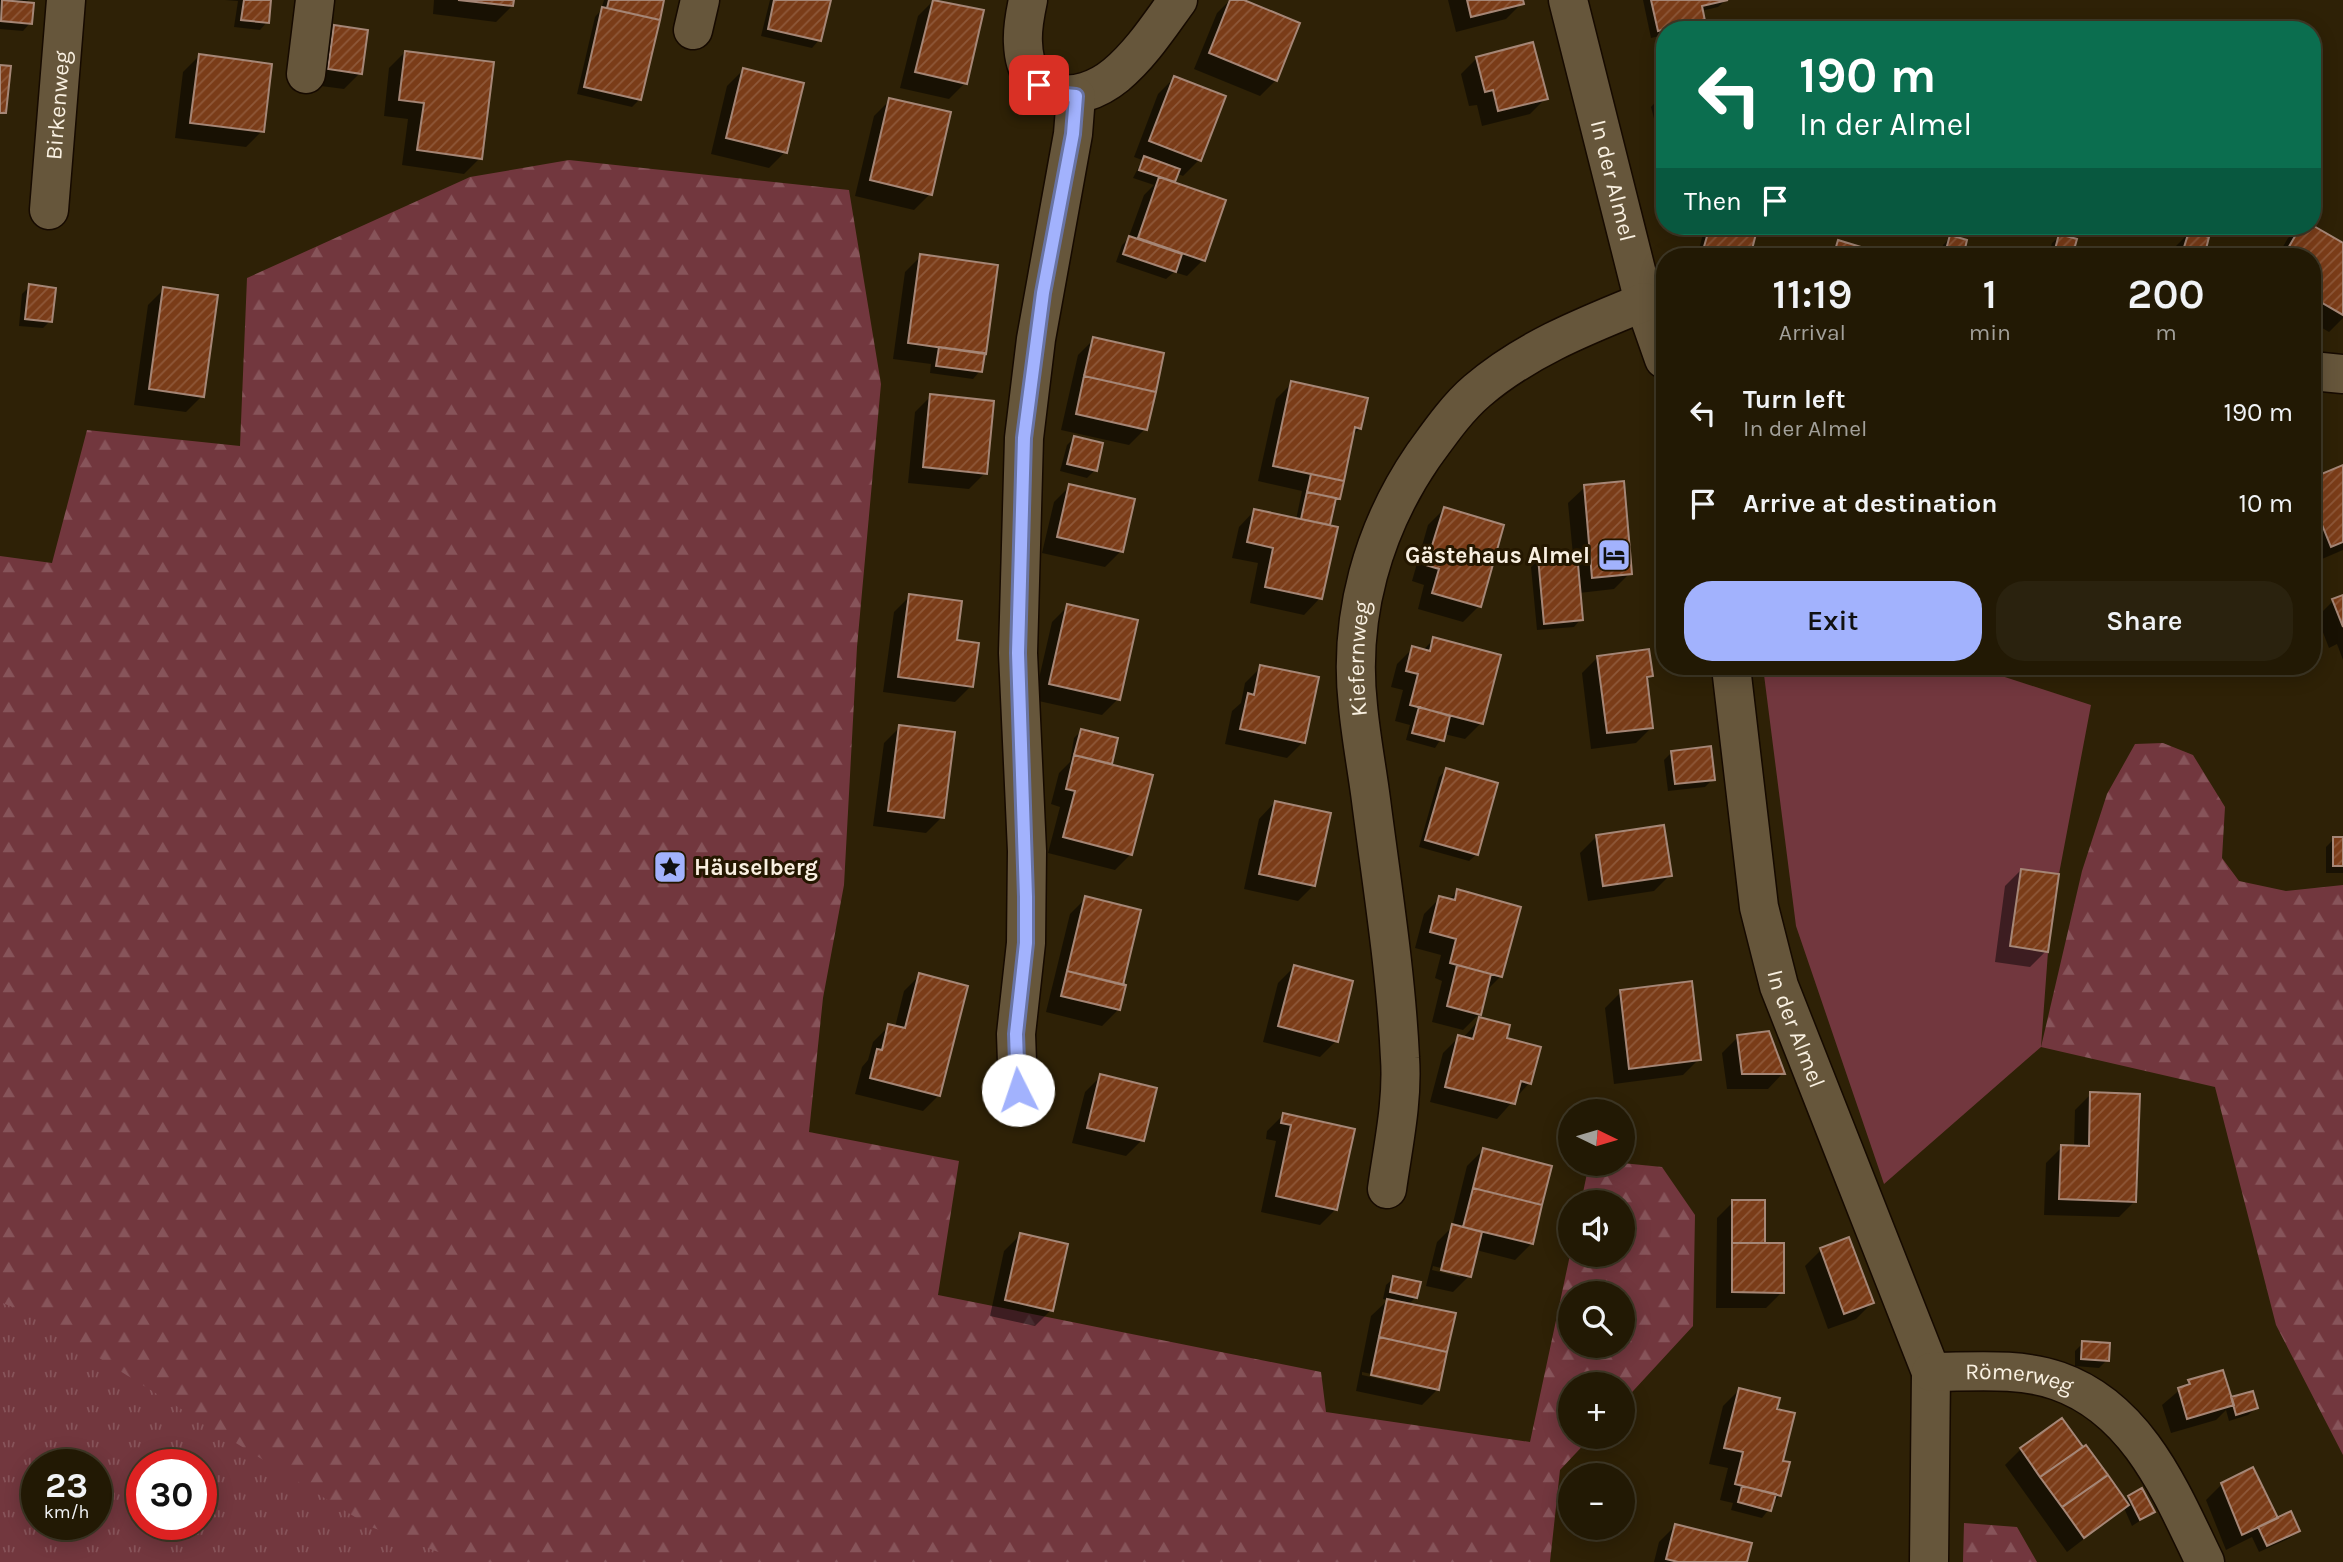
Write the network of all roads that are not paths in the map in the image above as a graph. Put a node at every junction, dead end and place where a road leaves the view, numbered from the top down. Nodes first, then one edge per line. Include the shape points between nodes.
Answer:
1 (66, 0) edge
2 (315, 0) edge
3 (1028, 0) edge
4 (1178, 0) edge
5 (1568, 0) edge
6 (306, 74) dead end
7 (1076, 96) junction
8 (48, 210) dead end
9 (1644, 302) junction
10 (1656, 336) edge
11 (2321, 372) edge
12 (2343, 374) edge
13 (1732, 675) edge
14 (1018, 1090) dead end
15 (1387, 1189) dead end
16 (1931, 1372) junction
17 (1929, 1562) edge
18 (2204, 1562) edge

1 - 8 street, Birkenweg
2 - 6 street
3 - 7 street via 1023,43 1028,67 1048,91
4 - 7 street via 1139,53 1117,74 1093,91
5 - 9 street, In der Almel
7 - 14 street via 1024,438 1018,653 1027,864 1026,943 1016,1034
9 - 10 street, In der Almel
9 - 15 street, Kiefernweg via 1566,334 1476,392 1441,430 1405,483 1377,541 1362,596 1356,652 1357,704 1401,1060
11 - 12 street
13 - 16 street, In der Almel via 1759,907 1776,973
16 - 17 street, Römerweg
16 - 18 street, Römerweg via 2020,1374 2056,1380 2084,1393 2129,1428 2156,1466

